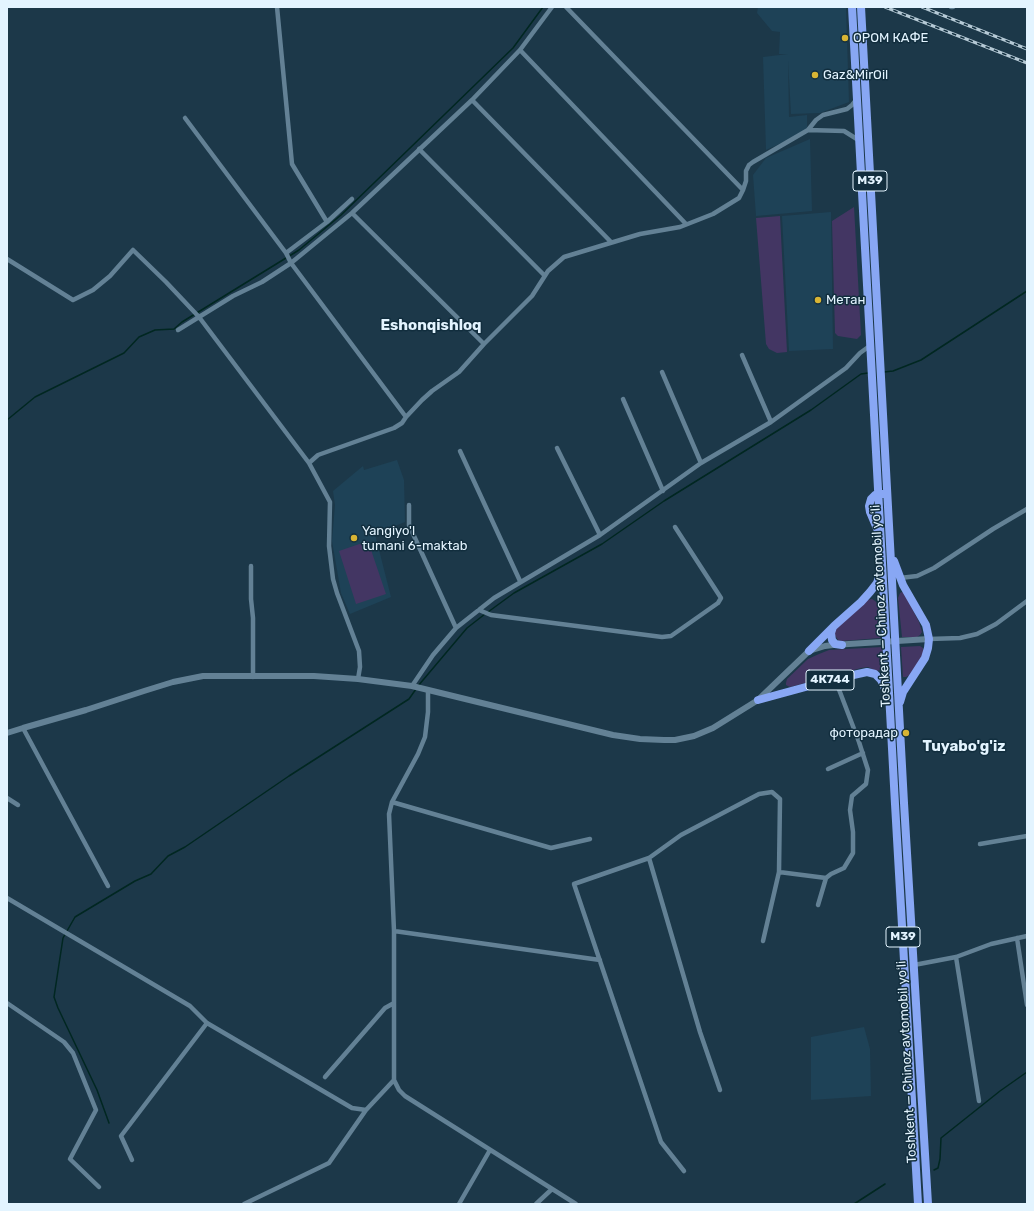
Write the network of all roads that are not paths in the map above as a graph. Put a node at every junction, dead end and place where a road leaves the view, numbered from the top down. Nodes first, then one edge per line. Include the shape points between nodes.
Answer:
1 (277, 7) edge
2 (552, 7) edge
3 (566, 7) edge
4 (852, 7) edge
5 (860, 7) edge
6 (520, 50) junction
7 (858, 98) junction
8 (472, 100) junction
9 (185, 118) dead end
10 (808, 130) junction
11 (860, 141) junction
12 (419, 149) junction
13 (743, 190) junction
14 (352, 199) dead end
15 (352, 213) junction
16 (327, 222) junction
17 (686, 224) junction
18 (611, 242) junction
19 (286, 252) junction
20 (7, 259) edge
21 (291, 262) junction
22 (545, 276) junction
23 (200, 317) junction
24 (178, 330) dead end
25 (484, 344) junction
26 (871, 345) junction
27 (875, 354) junction
28 (742, 356) dead end
29 (662, 372) dead end
30 (877, 383) junction
31 (623, 399) dead end
32 (406, 417) junction
33 (771, 422) junction
34 (558, 448) dead end
35 (460, 452) dead end
36 (309, 463) junction
37 (701, 463) junction
38 (663, 491) junction
39 (879, 494) junction
40 (887, 497) junction
41 (409, 505) dead end
42 (1027, 509) edge
43 (675, 527) dead end
44 (600, 535) junction
45 (890, 551) junction
46 (883, 564) junction
47 (251, 566) dead end
48 (900, 578) junction
49 (520, 581) junction
50 (1027, 600) edge
51 (479, 610) junction
52 (834, 626) junction
53 (456, 628) junction
54 (929, 639) junction
55 (842, 645) junction
56 (809, 651) junction
57 (253, 677) junction
58 (358, 679) junction
59 (834, 679) junction
60 (412, 686) junction
61 (425, 689) junction
62 (890, 699) junction
63 (758, 700) junction
64 (898, 705) junction
65 (23, 728) junction
66 (7, 733) edge
67 (863, 753) junction
68 (897, 755) junction
69 (828, 769) dead end
70 (7, 798) edge
71 (392, 802) junction
72 (18, 805) dead end
73 (1027, 836) edge
74 (590, 839) dead end
75 (980, 844) dead end
76 (649, 858) junction
77 (779, 872) junction
78 (826, 878) junction
79 (108, 886) dead end
80 (7, 898) edge
81 (818, 906) dead end
82 (394, 931) junction
83 (1027, 936) edge
84 (1017, 938) junction
85 (763, 941) dead end
86 (956, 957) junction
87 (600, 960) junction
88 (914, 965) junction
89 (7, 1003) edge
90 (394, 1003) junction
91 (1027, 1005) edge
92 (208, 1023) junction
93 (325, 1077) dead end
94 (394, 1080) junction
95 (720, 1090) dead end
96 (979, 1101) dead end
97 (366, 1110) junction
98 (490, 1150) junction
99 (132, 1160) dead end
100 (684, 1170) dead end
101 (99, 1187) dead end
102 (552, 1189) junction
103 (244, 1204) edge
104 (459, 1204) edge
105 (536, 1204) edge
106 (576, 1204) edge
107 (918, 1204) edge
108 (928, 1204) edge

1 - 16 street via 292,164
2 - 6 street
3 - 13 street
4 - 7 highway, Toshkent — Chinoz avtomobil yoʻli / M39
5 - 27 highway, Toshkent — Chinoz avtomobil yoʻli / M39
6 - 8 street
6 - 17 street
7 - 10 street via 847,109 816,120
7 - 11 highway, Toshkent — Chinoz avtomobil yoʻli / M39
8 - 12 street
8 - 18 street
9 - 19 street
10 - 11 street via 844,131
10 - 13 street via 749,165
11 - 26 highway, Toshkent — Chinoz avtomobil yoʻli / M39
12 - 15 street
12 - 22 street
13 - 17 street via 738,198 713,214
14 - 16 street
15 - 21 street
15 - 25 street
16 - 19 street
17 - 18 street
18 - 22 street via 564,257
19 - 21 street
20 - 23 street via 73,300 110,276 132,250
21 - 23 street via 262,282 233,296
21 - 32 street
22 - 25 street via 532,296
23 - 24 street
23 - 36 street
25 - 32 street via 459,372 432,391
26 - 27 highway, Toshkent — Chinoz avtomobil yoʻli / M39
26 - 33 street via 846,368
27 - 30 highway, Toshkent — Chinoz avtomobil yoʻli / M39
28 - 33 street
29 - 37 street
30 - 39 highway, Toshkent — Chinoz avtomobil yoʻli / M39
30 - 40 highway, Toshkent — Chinoz avtomobil yoʻli / M39
31 - 38 street
32 - 36 street via 394,428 318,455
33 - 37 street
34 - 44 street
35 - 49 street
36 - 58 street via 330,502 329,546 336,593 360,651
37 - 38 street
38 - 44 street
39 - 40 highway
39 - 46 highway, Toshkent — Chinoz avtomobil yoʻli / M39 via 871,499 869,509 881,539
40 - 45 highway, Toshkent — Chinoz avtomobil yoʻli / M39
41 - 53 street via 409,525
42 - 48 street via 934,568 916,576
43 - 51 street via 721,598 718,603 670,636 490,615
44 - 49 street
45 - 48 highway
45 - 64 highway, Toshkent — Chinoz avtomobil yoʻli / M39
46 - 52 highway, 4К744 via 877,583 861,602
46 - 62 highway, Toshkent — Chinoz avtomobil yoʻli / M39
47 - 57 street
48 - 54 highway via 928,630
49 - 51 street
50 - 54 street via 996,624 977,634 960,638
51 - 53 street
52 - 55 highway via 832,640 835,644
52 - 56 highway, 4К744
53 - 60 street via 433,655
54 - 55 main road
54 - 64 highway via 925,658 903,692
55 - 56 main road via 825,646
56 - 63 main road
57 - 58 main road via 314,676
57 - 65 main road via 203,676 173,682
58 - 60 main road
59 - 62 highway, 4К744 via 862,673 875,674 884,684
59 - 63 highway, 4К744
59 - 67 street
60 - 61 main road
61 - 63 main road via 613,735 652,740 675,740 701,733
61 - 71 street via 428,712 425,737
62 - 68 highway, Toshkent — Chinoz avtomobil yoʻli / M39
64 - 68 highway, Toshkent — Chinoz avtomobil yoʻli / M39
65 - 66 main road
65 - 79 street
67 - 69 street
67 - 78 street via 868,770 866,784 852,796 850,810 853,853 844,868
68 - 88 highway, Toshkent — Chinoz avtomobil yoʻli / M39
68 - 107 highway, Toshkent — Chinoz avtomobil yoʻli / M39
70 - 72 street
71 - 74 street via 551,848
71 - 82 street via 389,814
73 - 75 street
76 - 77 street via 681,835 759,794 772,792 780,799
76 - 87 street via 574,884
76 - 95 street via 700,1032
77 - 78 street
77 - 85 street
78 - 81 street
80 - 92 street via 190,1006
82 - 87 street
82 - 90 street
83 - 84 street
84 - 86 street via 991,944
84 - 91 street
86 - 88 street
86 - 96 street
87 - 100 street via 661,1142
88 - 108 highway, Toshkent — Chinoz avtomobil yoʻli / M39
89 - 101 street via 64,1042 73,1053 96,1110 70,1160
90 - 93 street via 385,1008
90 - 94 street
92 - 97 street via 352,1108
92 - 99 street via 121,1136
94 - 97 street
94 - 98 street via 405,1096
97 - 103 street via 329,1163
98 - 102 street
98 - 104 street
102 - 105 street
102 - 106 street

